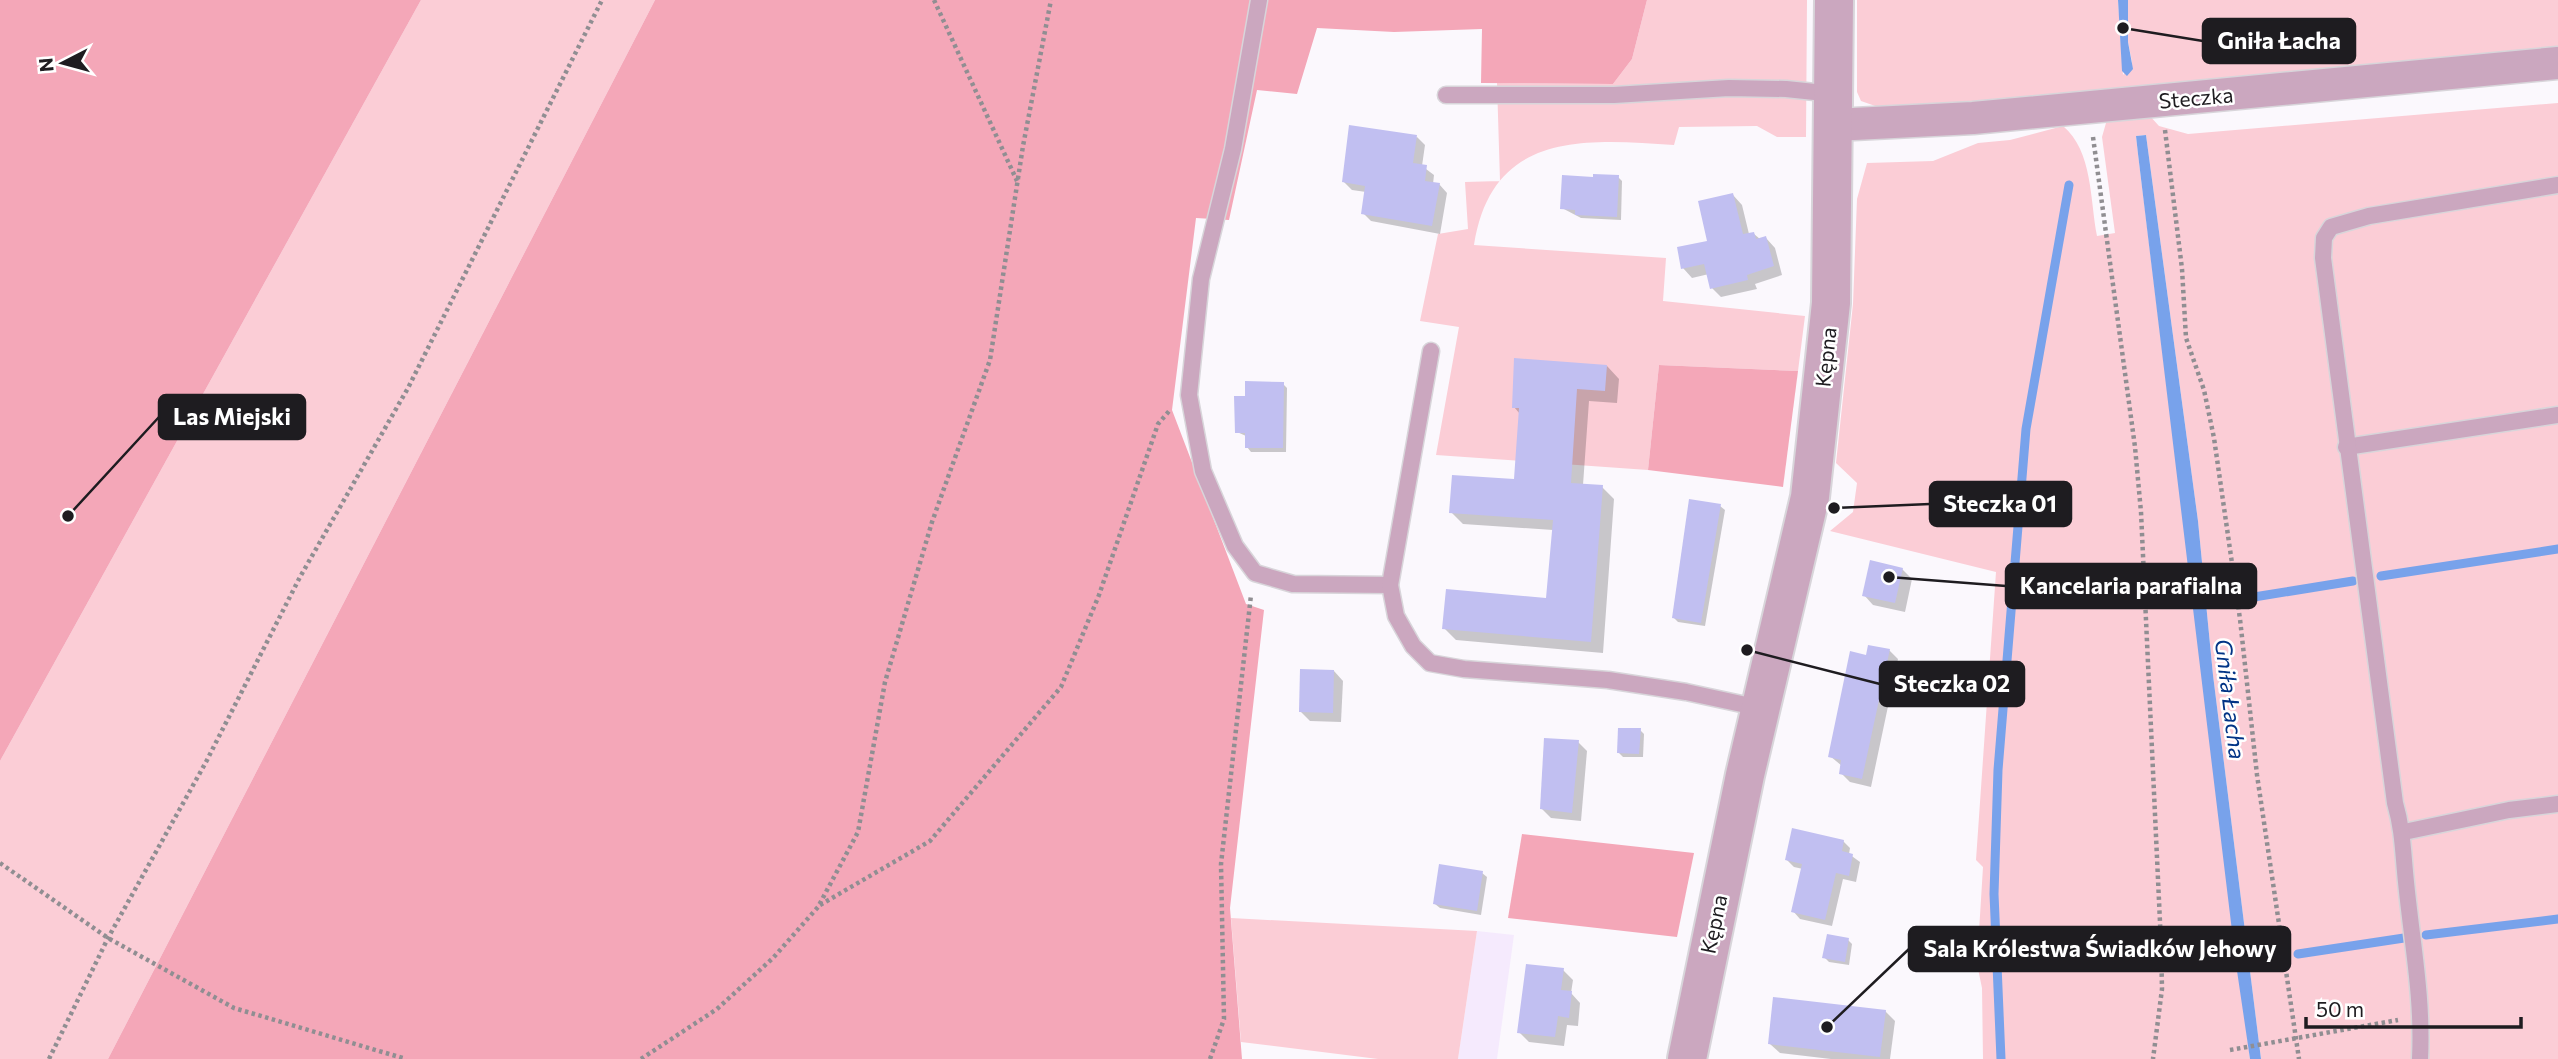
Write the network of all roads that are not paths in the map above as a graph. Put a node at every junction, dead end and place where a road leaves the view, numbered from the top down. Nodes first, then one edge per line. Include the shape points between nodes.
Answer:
1 (1259, 0) edge
2 (1834, 0) edge
3 (2558, 64) edge
4 (1446, 94) dead end
5 (1834, 109) junction
6 (2558, 186) edge
7 (1431, 351) dead end
8 (2558, 415) edge
9 (2346, 447) junction
10 (1390, 585) junction
11 (1760, 708) junction
12 (2558, 804) edge
13 (2404, 832) junction
14 (1688, 1059) edge
15 (2420, 1059) edge

1 - 10 lane via 1233,149 1201,279 1189,395 1203,471 1235,546 1255,573 1293,583
2 - 5 street, Kępna
3 - 5 street, Steczka via 2088,108
4 - 5 lane via 1786,89
5 - 11 street, Kępna via 1831,303 1810,497
6 - 9 lane via 2332,226 2323,258
7 - 10 lane
8 - 9 lane
9 - 13 lane via 2395,803
10 - 11 lane via 1396,616 1413,646 1430,663 1608,680
11 - 14 street, Kępna
12 - 13 lane
13 - 15 lane via 2422,1016

